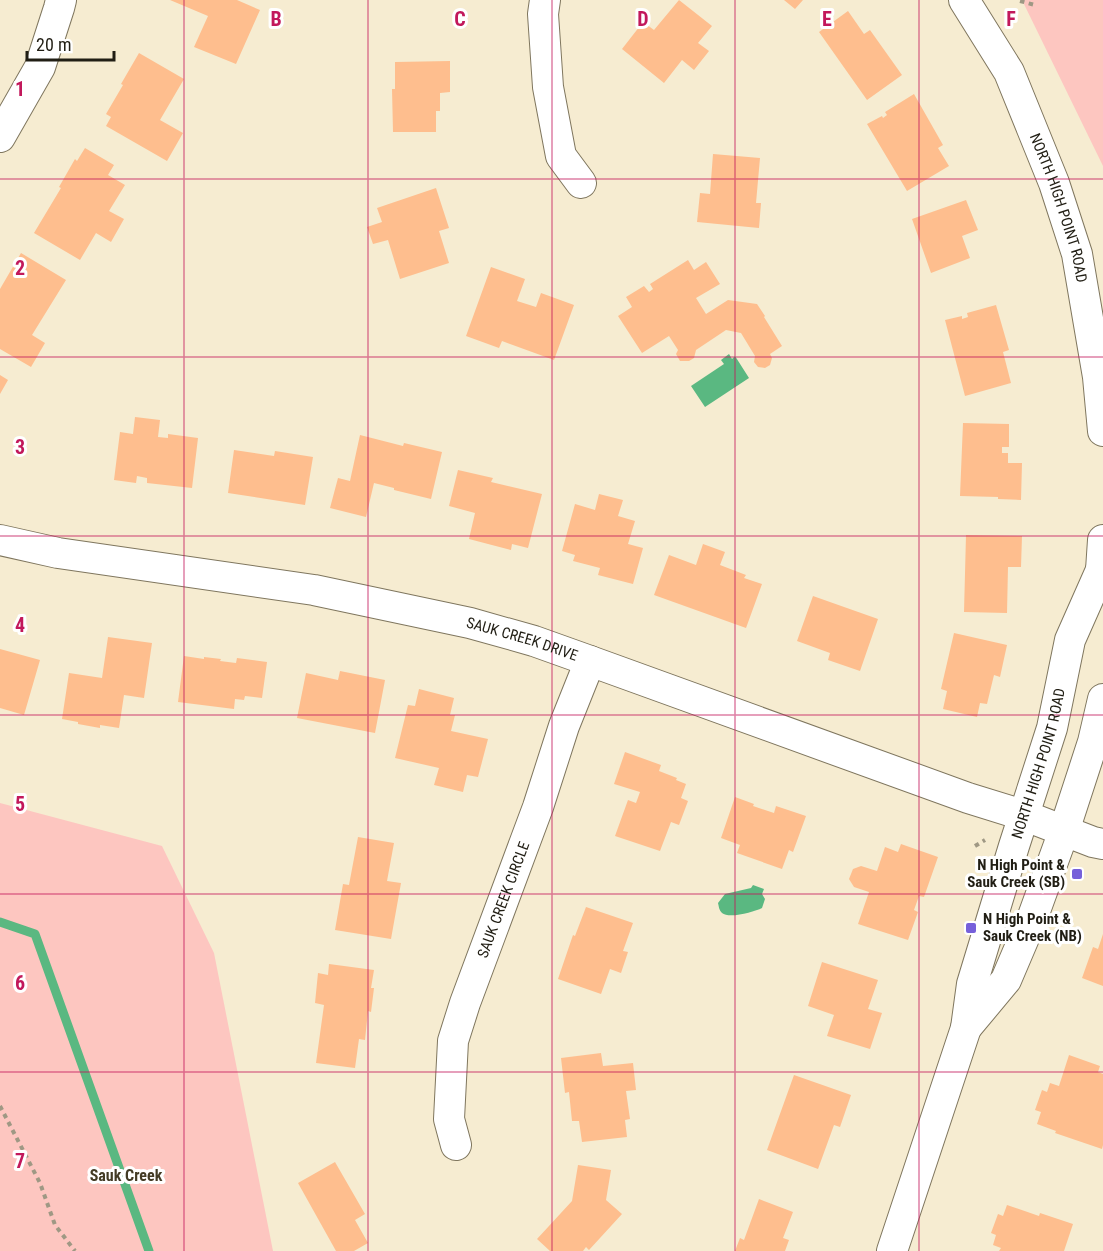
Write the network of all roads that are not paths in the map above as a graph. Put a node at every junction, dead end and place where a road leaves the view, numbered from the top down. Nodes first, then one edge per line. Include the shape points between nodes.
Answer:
1 (61, 0) edge
2 (545, 0) edge
3 (967, 1) edge
4 (0, 137) edge
5 (581, 183) dead end
6 (1103, 431) edge
7 (0, 540) edge
8 (1103, 540) edge
9 (1102, 575) edge
10 (590, 661) junction
11 (1103, 699) edge
12 (1023, 815) junction
13 (1064, 831) junction
14 (1103, 844) edge
15 (966, 1028) junction
16 (456, 1145) dead end
17 (892, 1251) edge

1 - 4 street via 40,67
2 - 5 street via 548,87 561,156
3 - 6 street, NORTH HIGH POINT ROAD via 1009,72 1054,183 1077,254
7 - 10 street, SAUK CREEK DRIVE via 58,553 314,590 470,623
8 - 9 street, NORTH HIGH POINT ROAD
9 - 12 street, NORTH HIGH POINT ROAD via 1070,640 1052,728
10 - 12 street, SAUK CREEK DRIVE
10 - 16 street, SAUK CREEK CIRCLE via 453,1041 449,1119
11 - 13 street, NORTH HIGH POINT ROAD
12 - 13 street, SAUK CREEK DRIVE
12 - 15 street, NORTH HIGH POINT ROAD via 972,984
13 - 14 street, SAUK CREEK DRIVE
13 - 15 street, NORTH HIGH POINT ROAD via 1006,980
15 - 17 street, NORTH HIGH POINT ROAD

